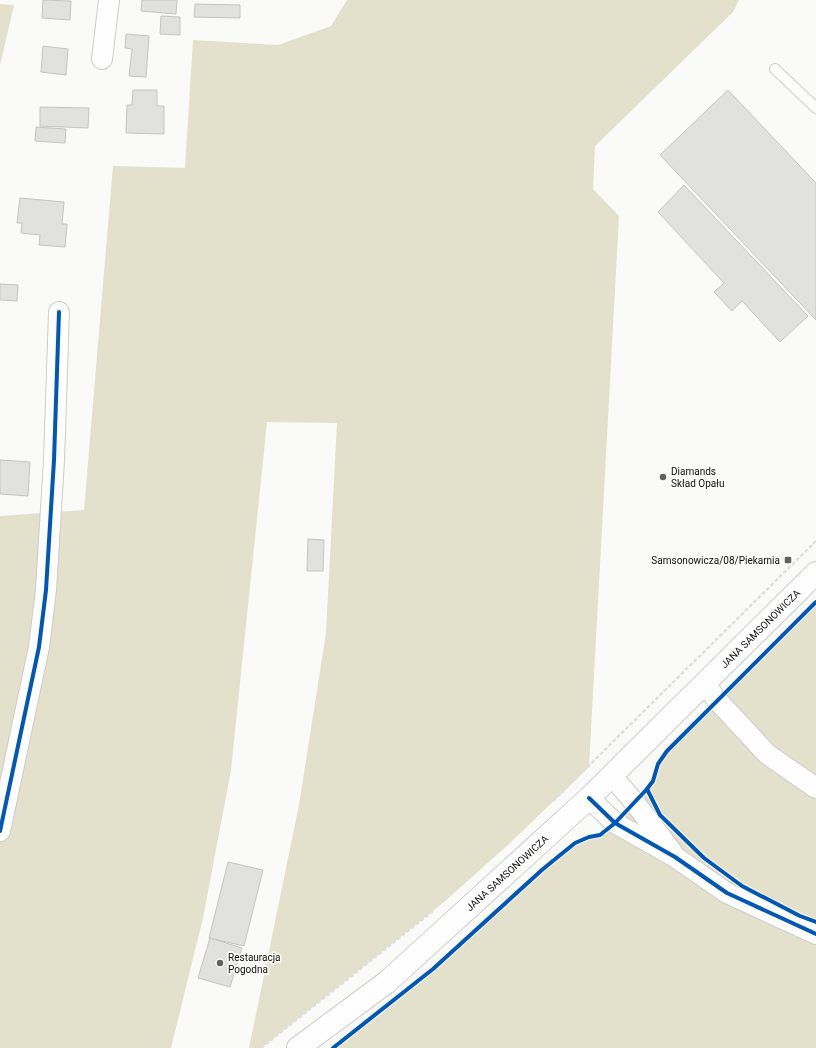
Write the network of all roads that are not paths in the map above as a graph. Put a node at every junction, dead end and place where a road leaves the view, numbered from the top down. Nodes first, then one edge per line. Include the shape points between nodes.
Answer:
1 (109, 0) edge
2 (102, 59) dead end
3 (775, 69) dead end
4 (816, 108) edge
5 (59, 312) dead end
6 (816, 573) edge
7 (705, 684) junction
8 (612, 776) junction
9 (816, 788) edge
10 (589, 798) junction
11 (0, 831) edge
12 (675, 857) junction
13 (816, 934) edge
14 (298, 1048) edge

1 - 2 street
3 - 4 lane
5 - 11 street via 54,460 45,598 39,647
6 - 7 main road, JANA SAMSONOWICZA
7 - 8 main road, JANA SAMSONOWICZA
7 - 9 street via 767,754
8 - 10 main road, JANA SAMSONOWICZA
8 - 12 street
10 - 12 street via 615,822
10 - 14 main road, JANA SAMSONOWICZA via 387,982
12 - 13 street via 727,893

